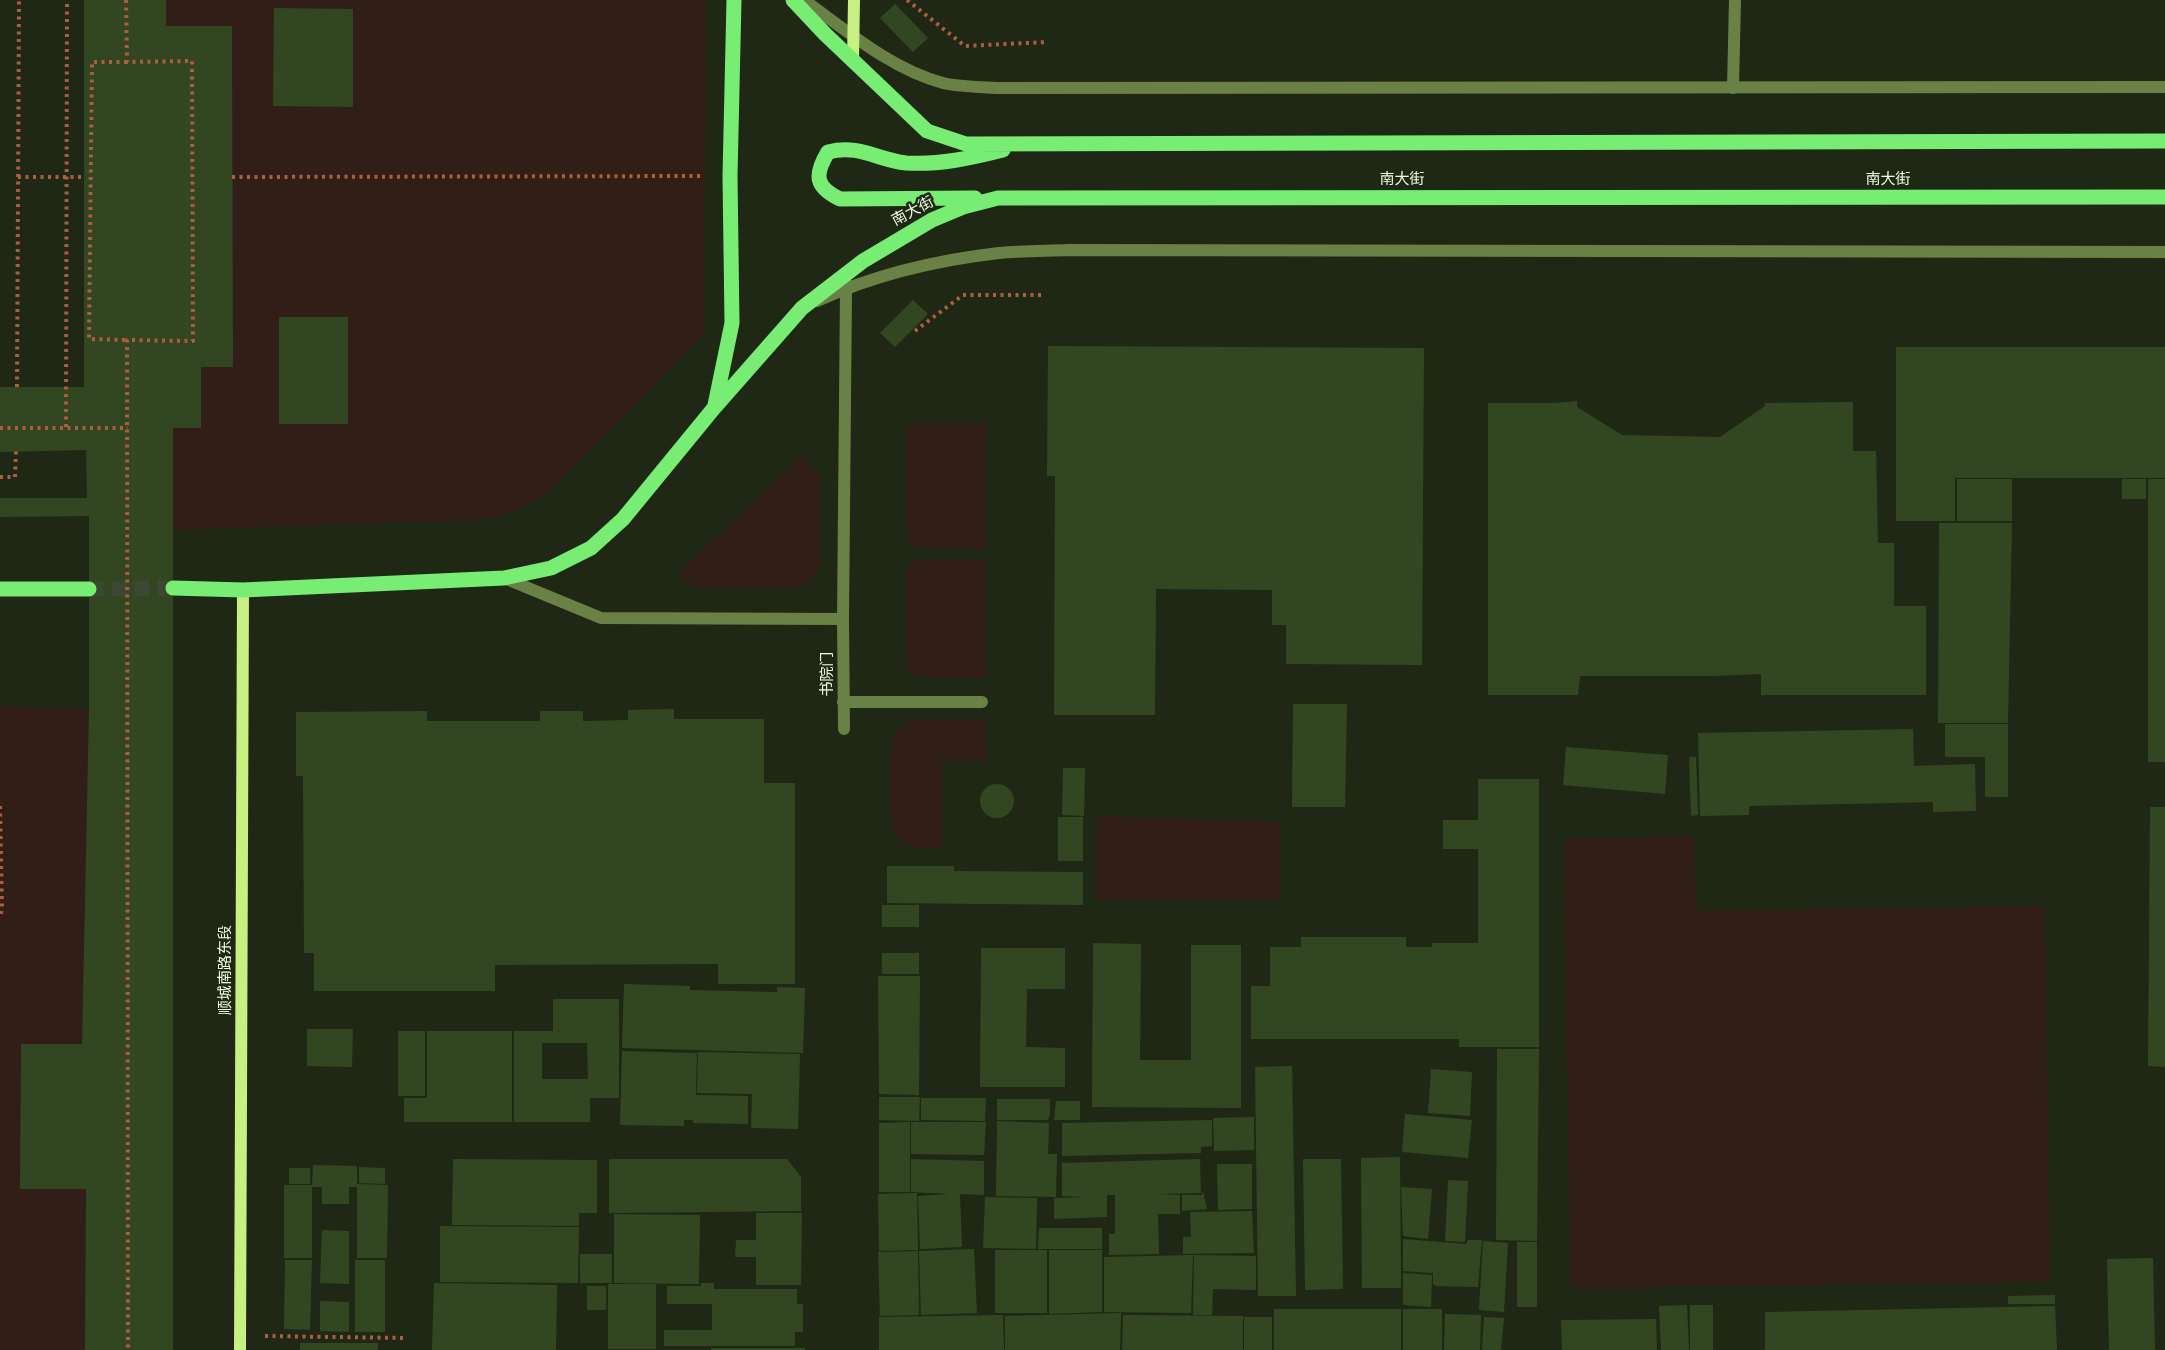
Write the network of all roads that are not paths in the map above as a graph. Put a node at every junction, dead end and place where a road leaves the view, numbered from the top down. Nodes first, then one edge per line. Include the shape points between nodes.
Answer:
1 (734, 0) edge
2 (793, 0) edge
3 (804, 0) edge
4 (854, 0) edge
5 (1735, 0) edge
6 (854, 36) junction
7 (853, 59) junction
8 (2165, 87) edge
9 (1733, 88) junction
10 (2165, 141) edge
11 (1030, 144) junction
12 (2165, 197) edge
13 (998, 198) junction
14 (2165, 252) edge
15 (863, 261) junction
16 (846, 290) junction
17 (802, 308) junction
18 (714, 408) junction
19 (504, 579) junction
20 (173, 588) tunnel mouth
21 (0, 589) edge
22 (89, 589) tunnel mouth
23 (243, 590) junction
24 (843, 619) junction
25 (843, 702) junction
26 (982, 702) dead end
27 (844, 729) dead end
28 (240, 1350) edge

1 - 18 main road via 732,323
2 - 7 main road
3 - 6 street
4 - 6 street
5 - 9 street
6 - 7 street
6 - 9 street via 907,71 945,83 999,88
7 - 11 main road via 927,131 966,144
8 - 9 street
10 - 11 main road
11 - 13 main road via 950,163 904,163 844,148 828,152 819,173 820,186 840,200
12 - 13 main road, 南大街
13 - 15 main road, 南大街 via 932,220
14 - 16 street via 1068,250 949,260
15 - 16 street
15 - 17 main road, 南大街
16 - 17 street
16 - 24 street, 书院门
17 - 18 main road, 南大街
18 - 19 main road, 南大街 via 623,519 591,548 551,568
19 - 23 main road, 南大街
19 - 24 street via 600,618
20 - 23 main road, 南大街
21 - 22 main road
23 - 28 street, 顺城南路东段
24 - 25 street, 书院门
25 - 26 street
25 - 27 street, 书院门

